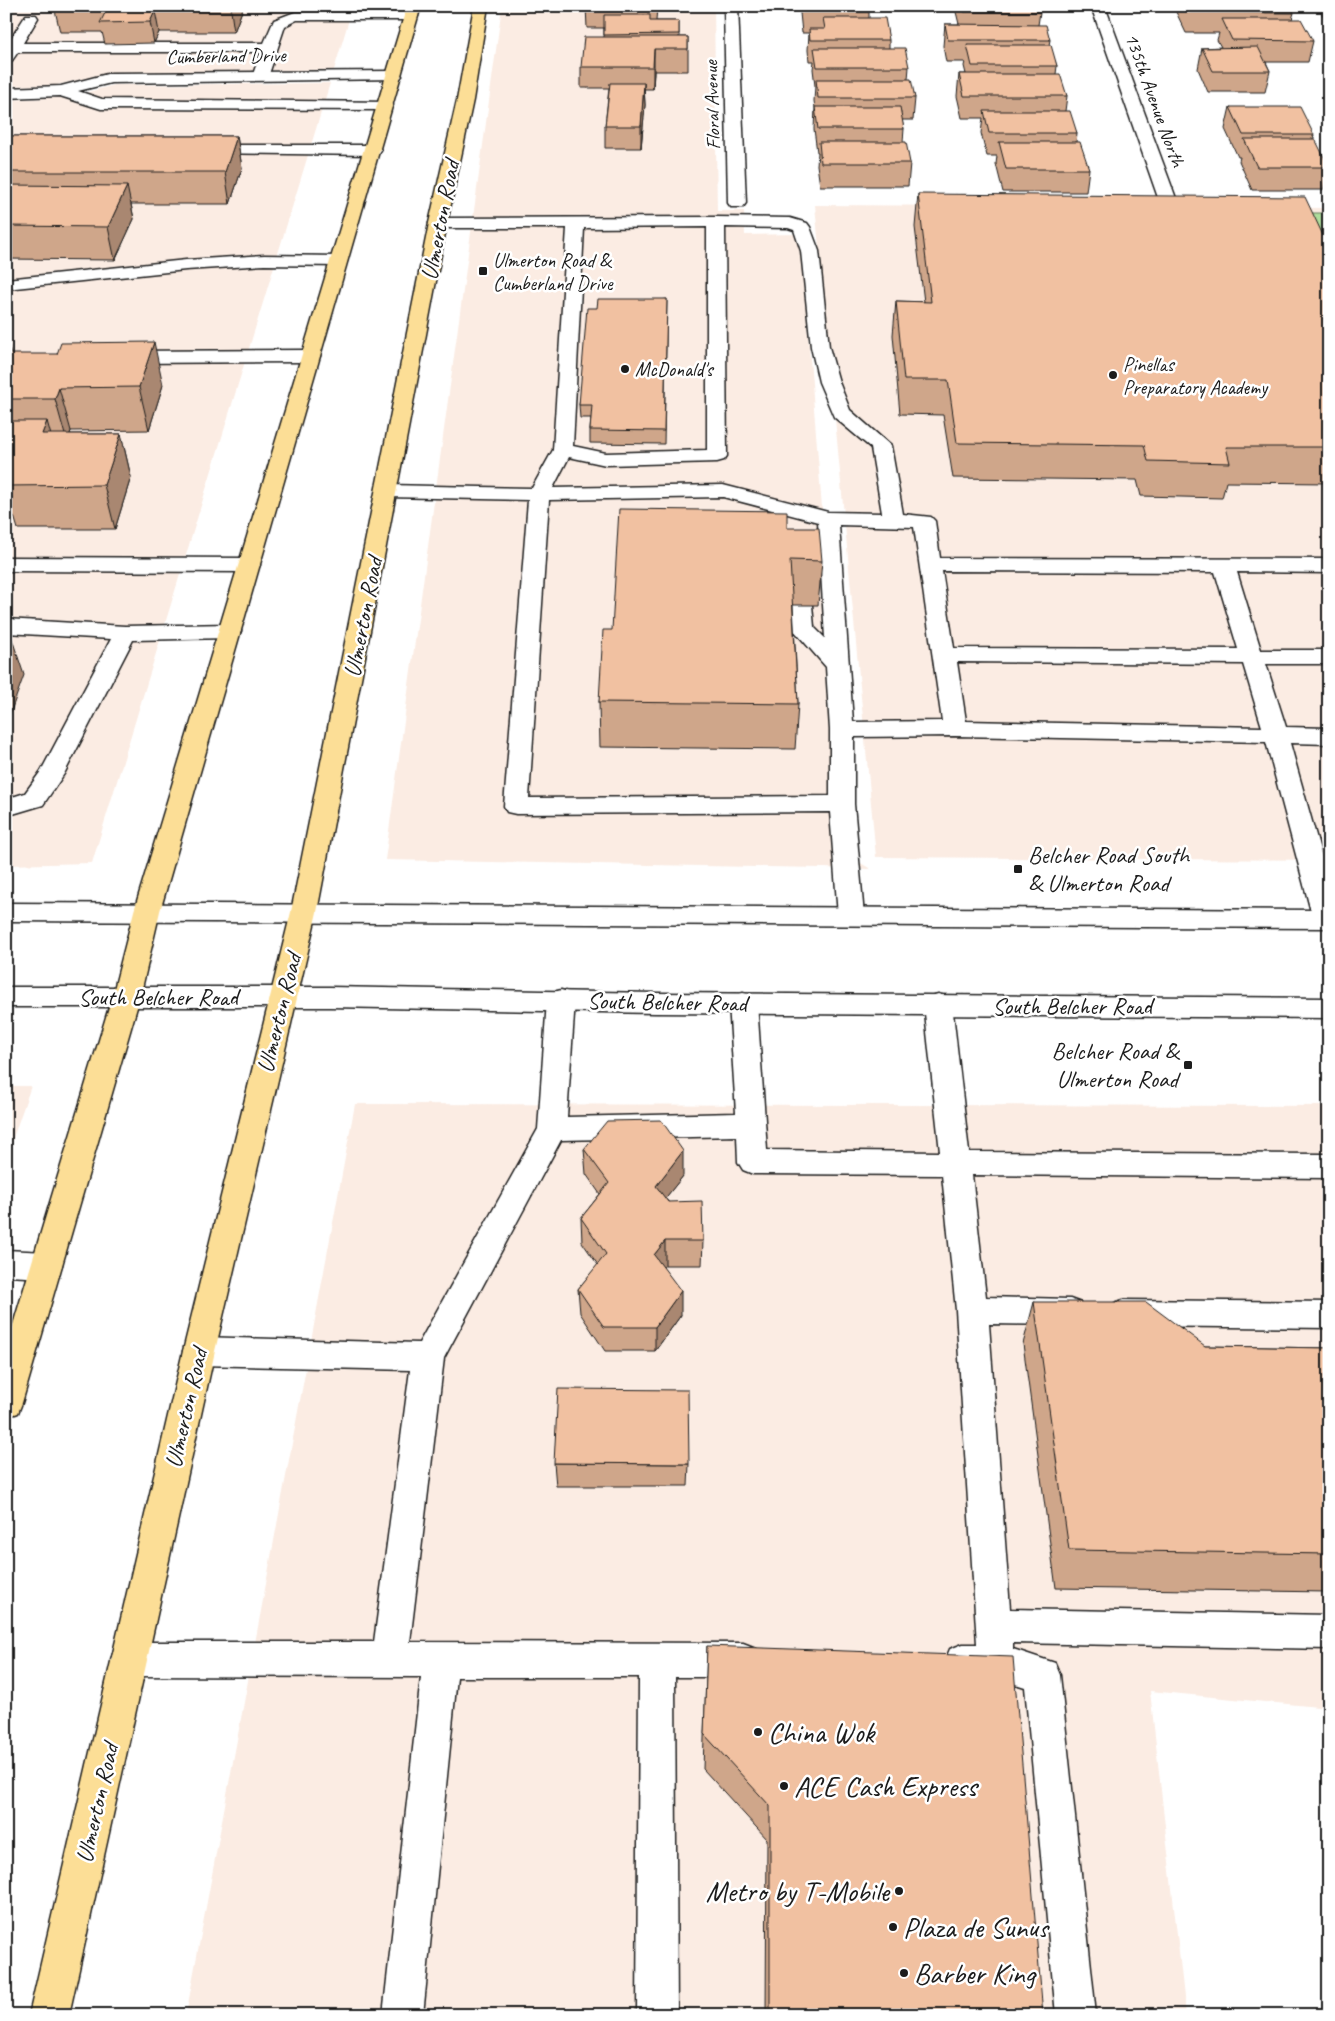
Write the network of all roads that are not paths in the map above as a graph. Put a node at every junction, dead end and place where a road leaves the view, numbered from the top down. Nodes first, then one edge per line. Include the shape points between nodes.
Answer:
1 (730, 6) edge
2 (1098, 6) edge
3 (481, 7) edge
4 (412, 11) edge
5 (31, 18) dead end
6 (270, 47) junction
7 (9, 54) edge
8 (394, 76) junction
9 (260, 77) junction
10 (61, 91) junction
11 (6, 93) edge
12 (385, 105) junction
13 (184, 150) edge
14 (373, 150) junction
15 (737, 203) dead end
16 (1171, 209) edge
17 (576, 222) junction
18 (716, 222) junction
19 (438, 223) junction
20 (338, 261) junction
21 (6, 284) edge
22 (310, 356) junction
23 (104, 358) edge
24 (563, 450) junction
25 (718, 456) junction
26 (388, 492) junction
27 (724, 492) junction
28 (539, 494) junction
29 (894, 520) junction
30 (829, 529) junction
31 (807, 551) edge
32 (6, 564) edge
33 (930, 564) junction
34 (249, 566) junction
35 (1224, 566) junction
36 (1329, 566) edge
37 (801, 605) edge
38 (6, 626) edge
39 (230, 631) junction
40 (125, 633) junction
41 (943, 655) junction
42 (1252, 657) junction
43 (1329, 657) edge
44 (838, 666) junction
45 (955, 728) junction
46 (842, 730) junction
47 (1276, 735) junction
48 (1329, 736) edge
49 (842, 804) junction
50 (6, 808) edge
51 (147, 911) junction
52 (6, 912) edge
53 (304, 912) junction
54 (851, 916) junction
55 (1327, 919) edge
56 (6, 997) edge
57 (126, 997) junction
58 (282, 997) junction
59 (561, 1000) junction
60 (743, 1003) junction
61 (938, 1004) junction
62 (1329, 1008) edge
63 (750, 1124) junction
64 (552, 1129) junction
65 (956, 1164) junction
66 (1329, 1166) edge
67 (6, 1263) edge
68 (47, 1265) junction
69 (972, 1310) junction
70 (1329, 1315) edge
71 (199, 1351) junction
72 (428, 1356) junction
73 (6, 1403) edge
74 (1329, 1632) edge
75 (994, 1643) junction
76 (129, 1659) junction
77 (390, 1659) junction
78 (441, 1659) junction
79 (657, 1660) junction
80 (777, 1660) edge
81 (936, 1660) edge
82 (48, 2015) edge
83 (403, 2015) edge
84 (657, 2015) edge
85 (1076, 2015) edge

1 - 15 street, Floral Avenue
2 - 16 street, 135th Avenue North
3 - 19 main road, Ulmerton Road
4 - 6 street via 295,16 279,23
4 - 8 main road
5 - 7 street
6 - 7 street
6 - 9 street
8 - 9 street, Cumberland Drive
8 - 12 main road
9 - 10 street, Cumberland Drive via 111,78
10 - 11 street, Cumberland Drive
10 - 12 street, Cumberland Drive via 101,104
12 - 14 main road
13 - 14 street
14 - 20 main road
17 - 18 street
17 - 19 street
17 - 24 street
18 - 25 street
18 - 29 street via 790,223 801,227 810,251 820,347 829,382 841,413 882,446
19 - 26 main road, Ulmerton Road
20 - 21 street via 264,260 186,265
20 - 22 main road
22 - 23 street
22 - 34 main road
24 - 25 street via 606,459
24 - 28 street
25 - 27 street
26 - 28 street
26 - 53 main road, Ulmerton Road
27 - 28 street
27 - 30 street
28 - 49 street via 516,806
29 - 30 street
29 - 33 street via 924,521
30 - 31 street
30 - 44 street
32 - 34 street
33 - 35 street
33 - 41 street
34 - 39 main road
35 - 36 street
35 - 42 street
37 - 44 street via 803,628
38 - 40 street
39 - 40 street
39 - 51 main road
40 - 50 street via 52,774 34,799
41 - 42 street
41 - 45 street
42 - 43 street
42 - 47 street
44 - 46 street
45 - 46 street
45 - 47 street
46 - 49 street
47 - 48 street
47 - 55 street
49 - 54 street
51 - 52 street
51 - 53 street
51 - 57 main road
53 - 54 street
53 - 58 main road, Ulmerton Road
54 - 55 street
56 - 57 street, South Belcher Road
57 - 58 street, South Belcher Road
57 - 68 main road
58 - 59 street, South Belcher Road
58 - 71 main road, Ulmerton Road
59 - 60 street, South Belcher Road
59 - 64 street
60 - 61 street, South Belcher Road
60 - 63 street
61 - 62 street, South Belcher Road
61 - 65 street
63 - 64 street
63 - 65 street via 753,1162
64 - 72 street
65 - 66 street
65 - 69 street
67 - 68 street
68 - 73 main road
69 - 70 street
69 - 75 street
71 - 72 street
71 - 76 main road, Ulmerton Road
72 - 77 street
74 - 75 street
75 - 81 street
75 - 85 street via 1042,1675
76 - 77 street
76 - 82 main road, Ulmerton Road
77 - 78 street
78 - 79 street
78 - 83 street
79 - 80 street
79 - 84 street

